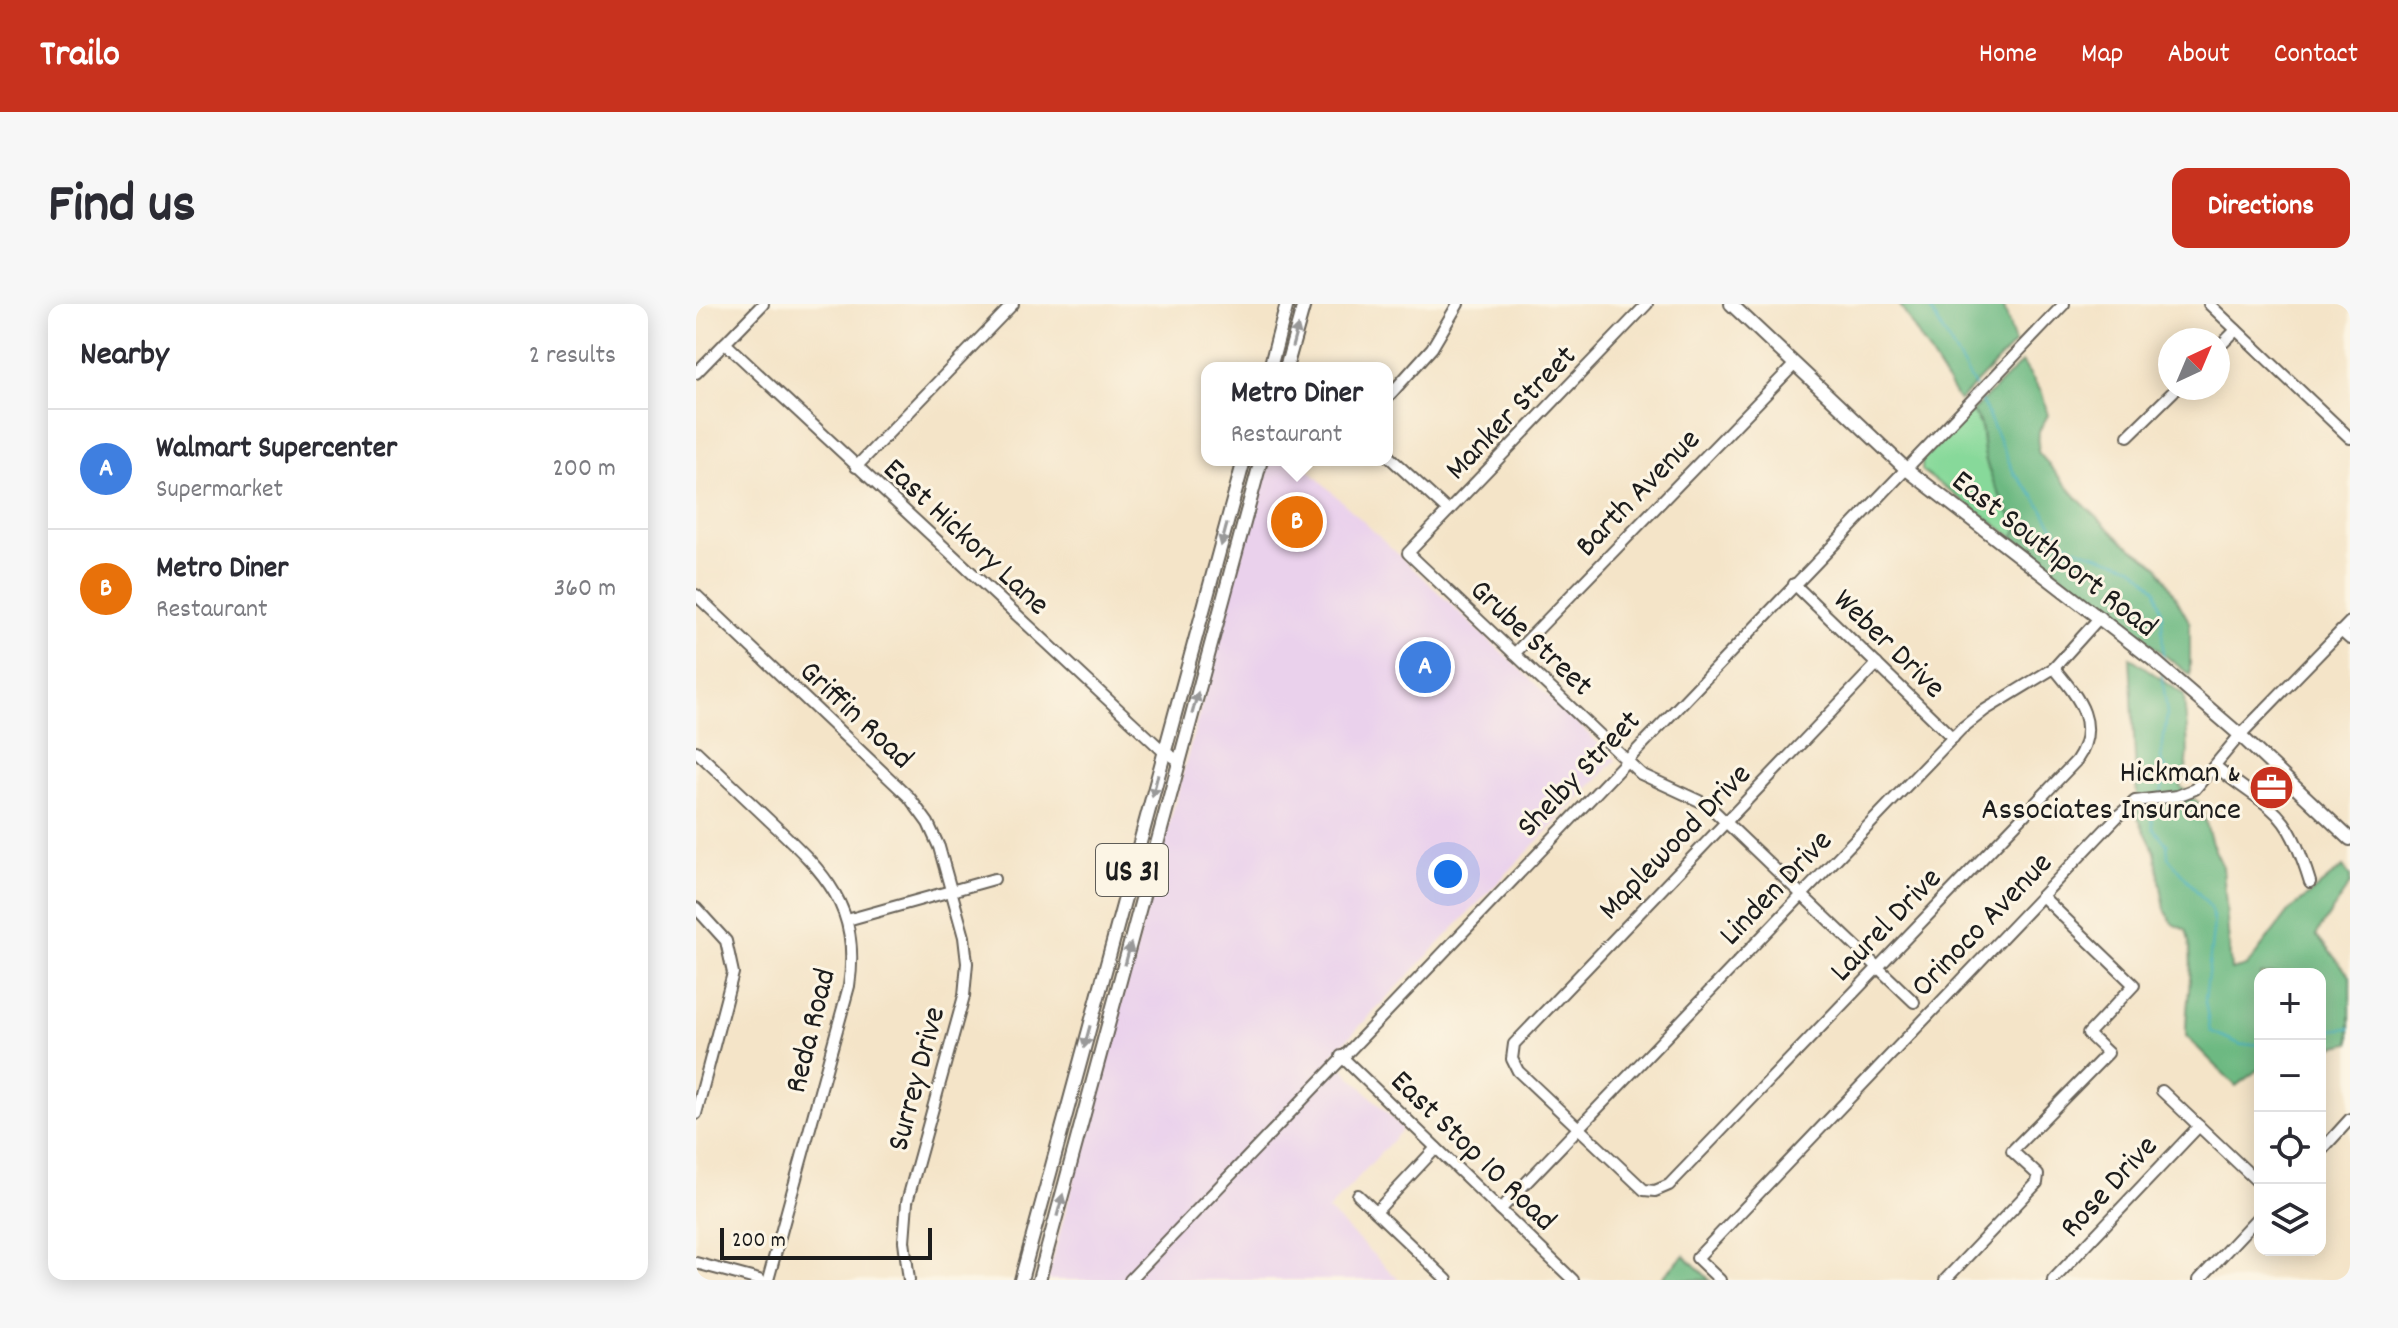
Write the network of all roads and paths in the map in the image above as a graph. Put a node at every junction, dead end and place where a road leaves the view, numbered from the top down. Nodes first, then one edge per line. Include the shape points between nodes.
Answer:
1 (763, 304) edge
2 (1013, 304) edge
3 (1287, 304) edge
4 (1304, 304) edge
5 (1458, 304) edge
6 (1647, 304) edge
7 (1731, 304) edge
8 (2064, 304) edge
9 (2209, 304) edge
10 (2236, 330) junction
11 (2230, 336) edge
12 (725, 343) junction
13 (1272, 362) edge
14 (1288, 362) edge
15 (1795, 364) junction
16 (696, 373) edge
17 (1393, 391) edge
18 (2165, 400) edge
19 (2128, 436) dead end
20 (2350, 438) edge
21 (1393, 461) edge
22 (1242, 466) edge
23 (1259, 466) edge
24 (856, 467) junction
25 (1905, 468) junction
26 (1448, 511) junction
27 (1408, 553) joint
28 (1794, 584) junction
29 (696, 595) edge
30 (2100, 617) junction
31 (2350, 622) edge
32 (2341, 631) junction
33 (2350, 639) edge
34 (1514, 654) junction
35 (1877, 664) junction
36 (2054, 668) junction
37 (2240, 735) junction
38 (1953, 738) junction
39 (696, 751) edge
40 (1163, 751) junction
41 (1626, 759) junction
42 (1180, 761) junction
43 (2215, 766) junction
44 (1726, 822) junction
45 (2350, 839) edge
46 (994, 879) dead end
47 (2310, 882) dead end
48 (951, 891) junction
49 (1802, 895) junction
50 (2042, 896) junction
51 (696, 908) edge
52 (847, 920) junction
53 (1877, 968) junction
54 (1914, 1002) dead end
55 (1341, 1056) junction
56 (2162, 1091) dead end
57 (696, 1114) edge
58 (2350, 1119) edge
59 (2199, 1126) junction
60 (1578, 1129) junction
61 (2326, 1145) edge
62 (1436, 1148) junction
63 (2254, 1178) edge
64 (1358, 1195) dead end
65 (1500, 1210) junction
66 (1376, 1212) junction
67 (2254, 1221) edge
68 (696, 1263) edge
69 (759, 1280) edge
70 (768, 1280) edge
71 (909, 1280) edge
72 (1021, 1280) edge
73 (1039, 1280) edge
74 (1130, 1280) edge
75 (1447, 1280) edge
76 (1573, 1280) edge
77 (1720, 1280) edge
78 (1945, 1280) edge
79 (2053, 1280) edge
80 (2199, 1280) edge

1 - 12 street
2 - 24 street
3 - 13 main road
14 -> 4 main road
5 - 17 street via 1432,348
6 - 26 street, Manker Street
7 - 15 main road, East Southport Road
8 - 25 street, Shelby Street
9 - 10 street
10 - 11 street
10 - 20 street
12 - 16 street
12 - 24 street, East Hickory Lane
15 - 25 main road, East Southport Road
15 - 34 street, Barth Avenue
18 - 19 street
21 - 26 street
22 -> 40 main road, US 31
42 -> 23 main road, US 31
24 - 40 street, East Hickory Lane
25 - 28 street, Shelby Street
25 - 30 main road, East Southport Road
26 - 27 street, Manker Street
27 - 34 street, Grube Street
28 - 35 street, Weber Drive
28 - 41 street, Shelby Street
29 - 48 street, Griffin Road via 909,797 934,835
30 - 36 street, Linden Drive
30 - 37 main road, East Southport Road
31 - 32 street, Orinoco Avenue
32 - 33 street
32 - 37 street, Orinoco Avenue
34 - 41 street, Grube Street
35 - 38 street, Weber Drive
35 - 44 street, Maplewood Drive
36 - 38 street, Linden Drive via 1985,710
36 - 53 street, Laurel Drive via 2085,709 2088,734 2080,756
37 - 43 street, Orinoco Avenue
37 - 45 main road, East Southport Road
38 - 49 street, Linden Drive
39 - 52 street, Reda Road via 817,865
40 - 42 street, East Hickory Lane
40 -> 72 main road, US 31
41 - 44 street, Grube Street via 1648,780 1699,800
41 - 55 street, Shelby Street
73 -> 42 main road, US 31
43 - 47 street via 2263,799 2289,825
43 - 50 street, Orinoco Avenue via 2197,787 2125,809
44 - 49 street, Grube Street
44 - 60 street, Maplewood Drive via 1517,1040 1512,1055 1518,1071
46 - 48 street
48 - 52 street
48 - 71 street, Surrey Drive via 965,943 967,979 907,1202
49 - 53 street, Grube Street
49 - 60 street, Linden Drive
50 - 77 street, Orinoco Avenue via 1697,1258
50 - 78 street via 2134,985 2088,1034 2108,1053 2012,1151 2038,1175 2037,1183
51 - 57 street via 726,941 733,973
52 - 70 street, Reda Road via 849,986
53 - 54 street, Grube Street
53 - 60 street, Laurel Drive via 1669,1185 1651,1191 1639,1187
55 - 62 street, East Stop 10 Road
55 - 74 street, Shelby Street
56 - 59 street
58 - 61 street
59 - 63 street
59 - 79 street, Rose Drive
60 - 65 street, Linden Drive
62 - 65 street, East Stop 10 Road
62 - 66 street
64 - 66 street
65 - 76 street, East Stop 10 Road
66 - 75 street
67 - 80 street
68 - 69 street

